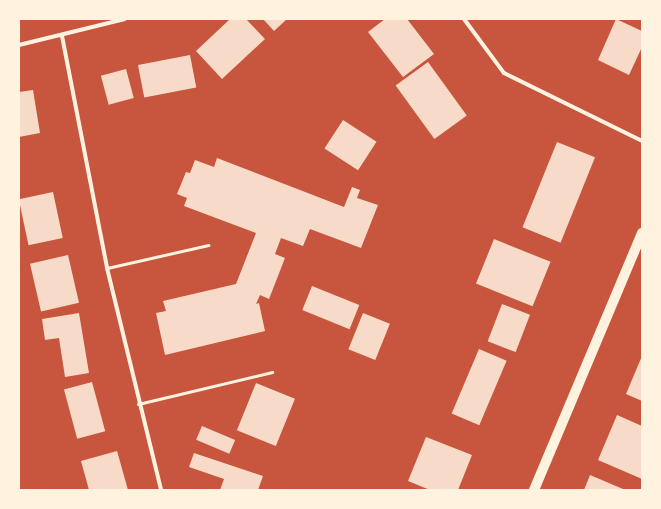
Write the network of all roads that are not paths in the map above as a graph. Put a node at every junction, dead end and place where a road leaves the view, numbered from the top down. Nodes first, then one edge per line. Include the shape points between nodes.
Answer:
1 (125, 19) edge
2 (464, 19) edge
3 (62, 36) junction
4 (19, 46) edge
5 (642, 140) edge
6 (642, 233) edge
7 (208, 246) dead end
8 (107, 268) junction
9 (272, 372) dead end
10 (138, 404) junction
11 (161, 490) edge
12 (534, 490) edge

1 - 3 street
2 - 5 street via 504,73
3 - 4 street
3 - 8 street
6 - 12 main road
7 - 8 lane
8 - 10 street
9 - 10 lane
10 - 11 street

